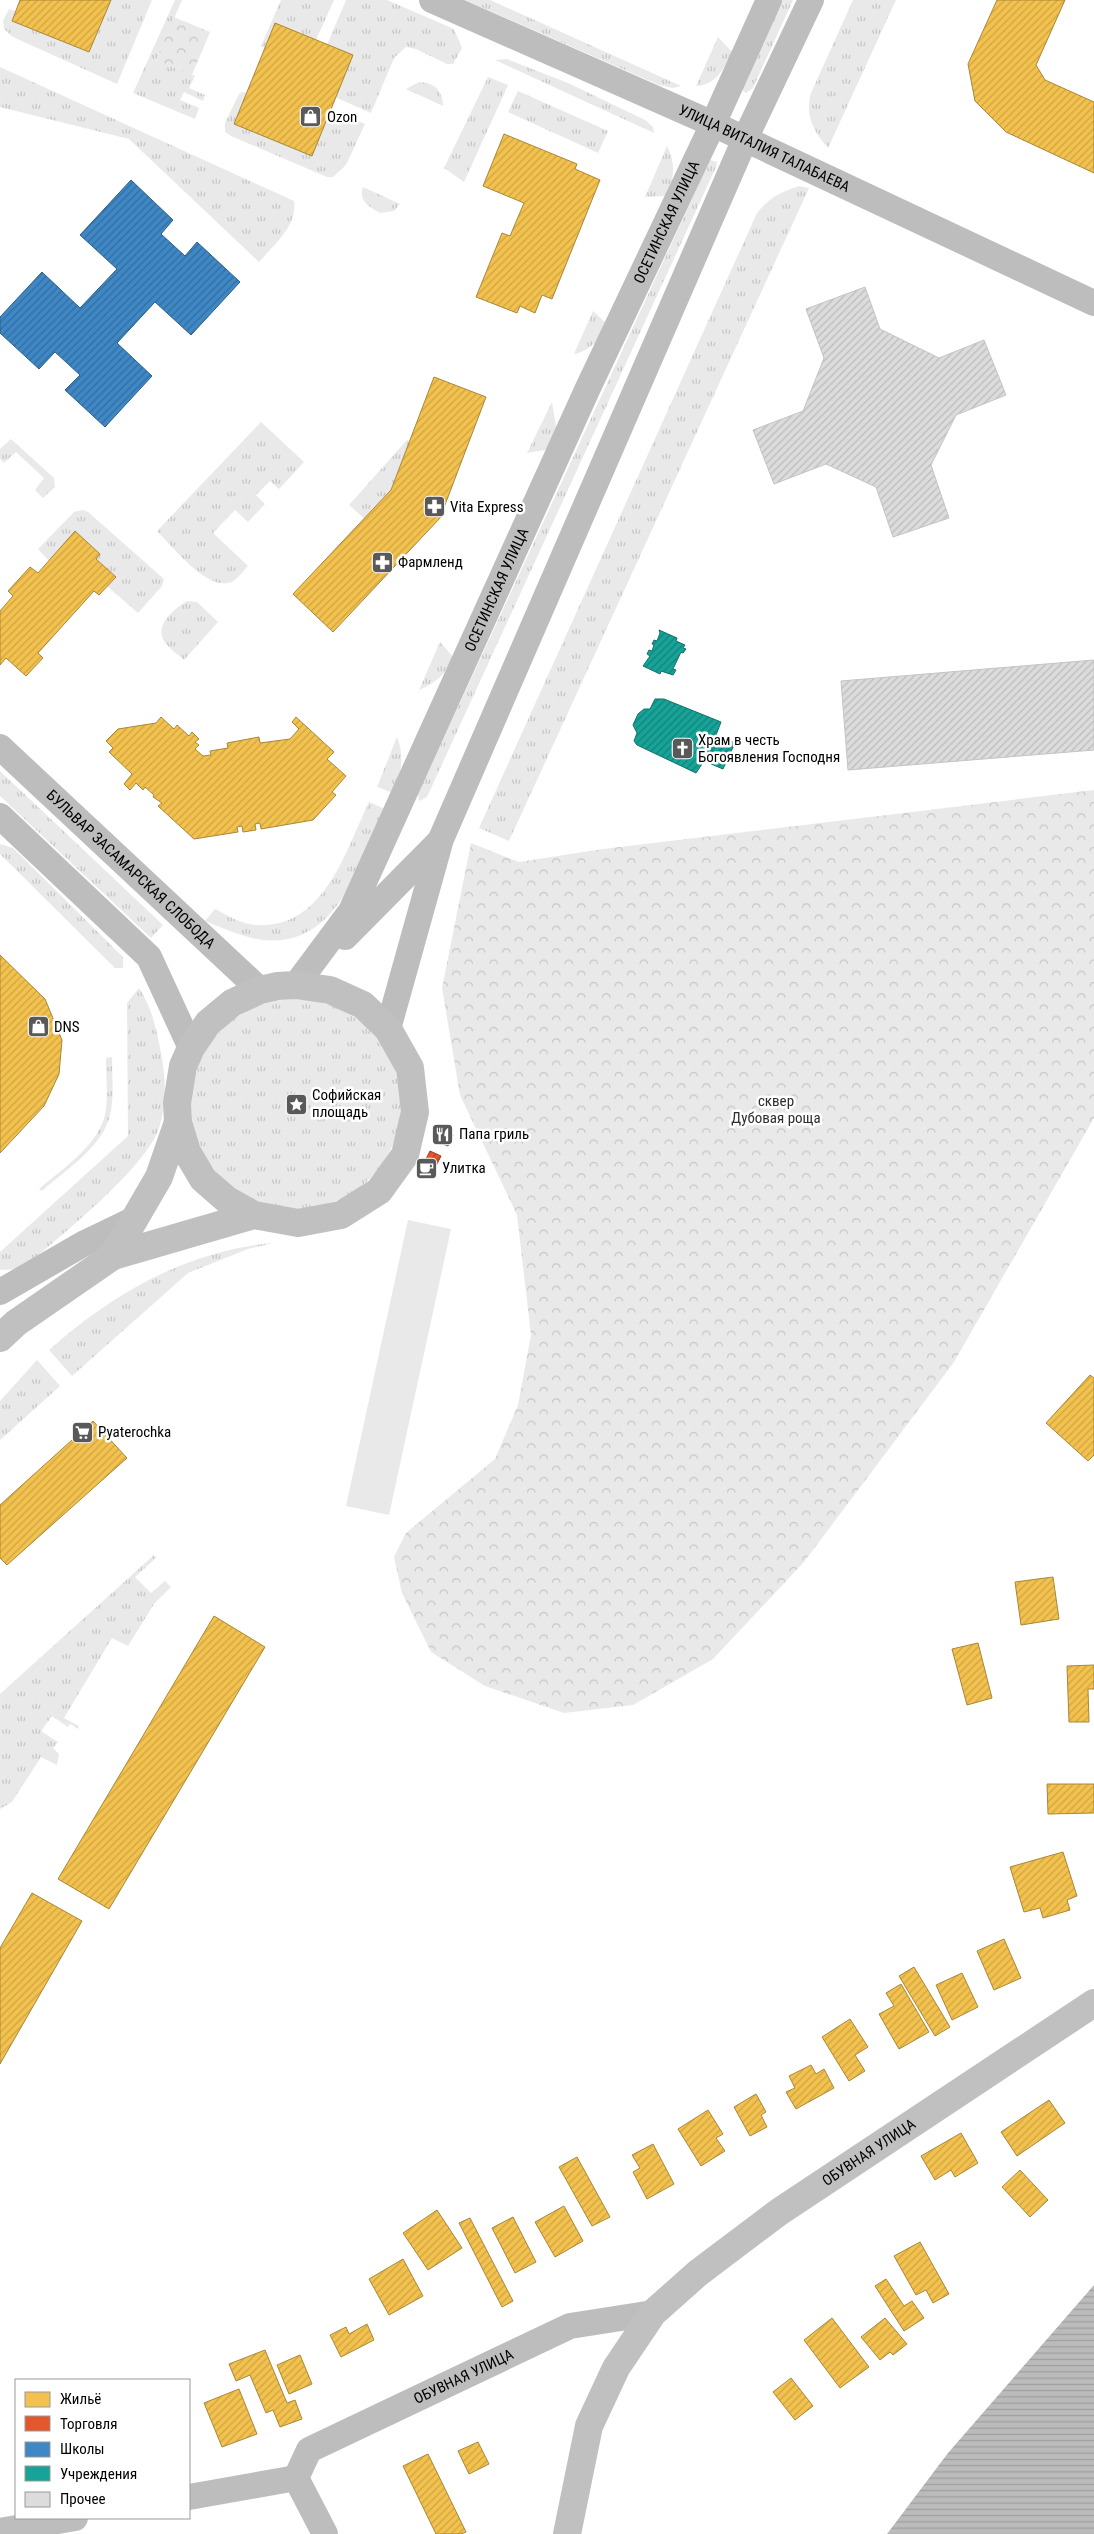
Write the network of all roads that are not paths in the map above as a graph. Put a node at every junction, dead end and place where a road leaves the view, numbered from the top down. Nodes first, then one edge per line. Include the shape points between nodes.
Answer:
1 (432, 0) edge
2 (769, 0) edge
3 (811, 0) edge
4 (713, 124) junction
5 (745, 139) junction
6 (1094, 302) edge
7 (0, 747) edge
8 (0, 816) edge
9 (441, 839) junction
10 (296, 985) junction
11 (260, 990) junction
12 (388, 1029) junction
13 (191, 1048) junction
14 (178, 1122) junction
15 (254, 1215) junction
16 (135, 1219) junction
17 (113, 1256) junction
18 (0, 1292) edge
19 (0, 1338) edge
20 (1094, 2003) edge
21 (653, 2313) junction
22 (296, 2478) junction
23 (190, 2497) edge
24 (69, 2519) edge
25 (0, 2531) edge
26 (325, 2534) edge
27 (567, 2534) edge

1 - 4 street, УЛИЦА ВИТАЛИЯ ТАЛАБАЕВА
2 - 4 street, ОСЕТИНСКАЯ УЛИЦА
3 - 5 street
4 - 5 street, УЛИЦА ВИТАЛИЯ ТАЛАБАЕВА
4 - 10 street, ОСЕТИНСКАЯ УЛИЦА via 578,408 351,910
5 - 6 street, УЛИЦА ВИТАЛИЯ ТАЛАБАЕВА
5 - 9 street
7 - 11 street, БУЛЬВАР ЗАСАМАРСКАЯ СЛОБОДА
8 - 13 street via 149,957
9 - 10 street
9 - 12 street
10 - 11 street
10 - 12 street via 330,990 362,1005
11 - 13 street via 232,1003 208,1023
12 - 15 street via 410,1068 415,1112 404,1155 378,1191 341,1214 298,1223
13 - 14 street via 178,1084
14 - 15 street via 187,1152 204,1179 226,1200
14 - 16 street via 159,1177
15 - 17 street
16 - 17 street
16 - 18 street via 83,1244
17 - 19 street via 16,1323
20 - 21 street, ОБУВНАЯ УЛИЦА via 779,2212 698,2273
21 - 22 street, ОБУВНАЯ УЛИЦА via 570,2326 308,2450
21 - 27 street, ОБУВНАЯ УЛИЦА via 616,2368 589,2426
22 - 23 street
22 - 26 street
24 - 25 street

